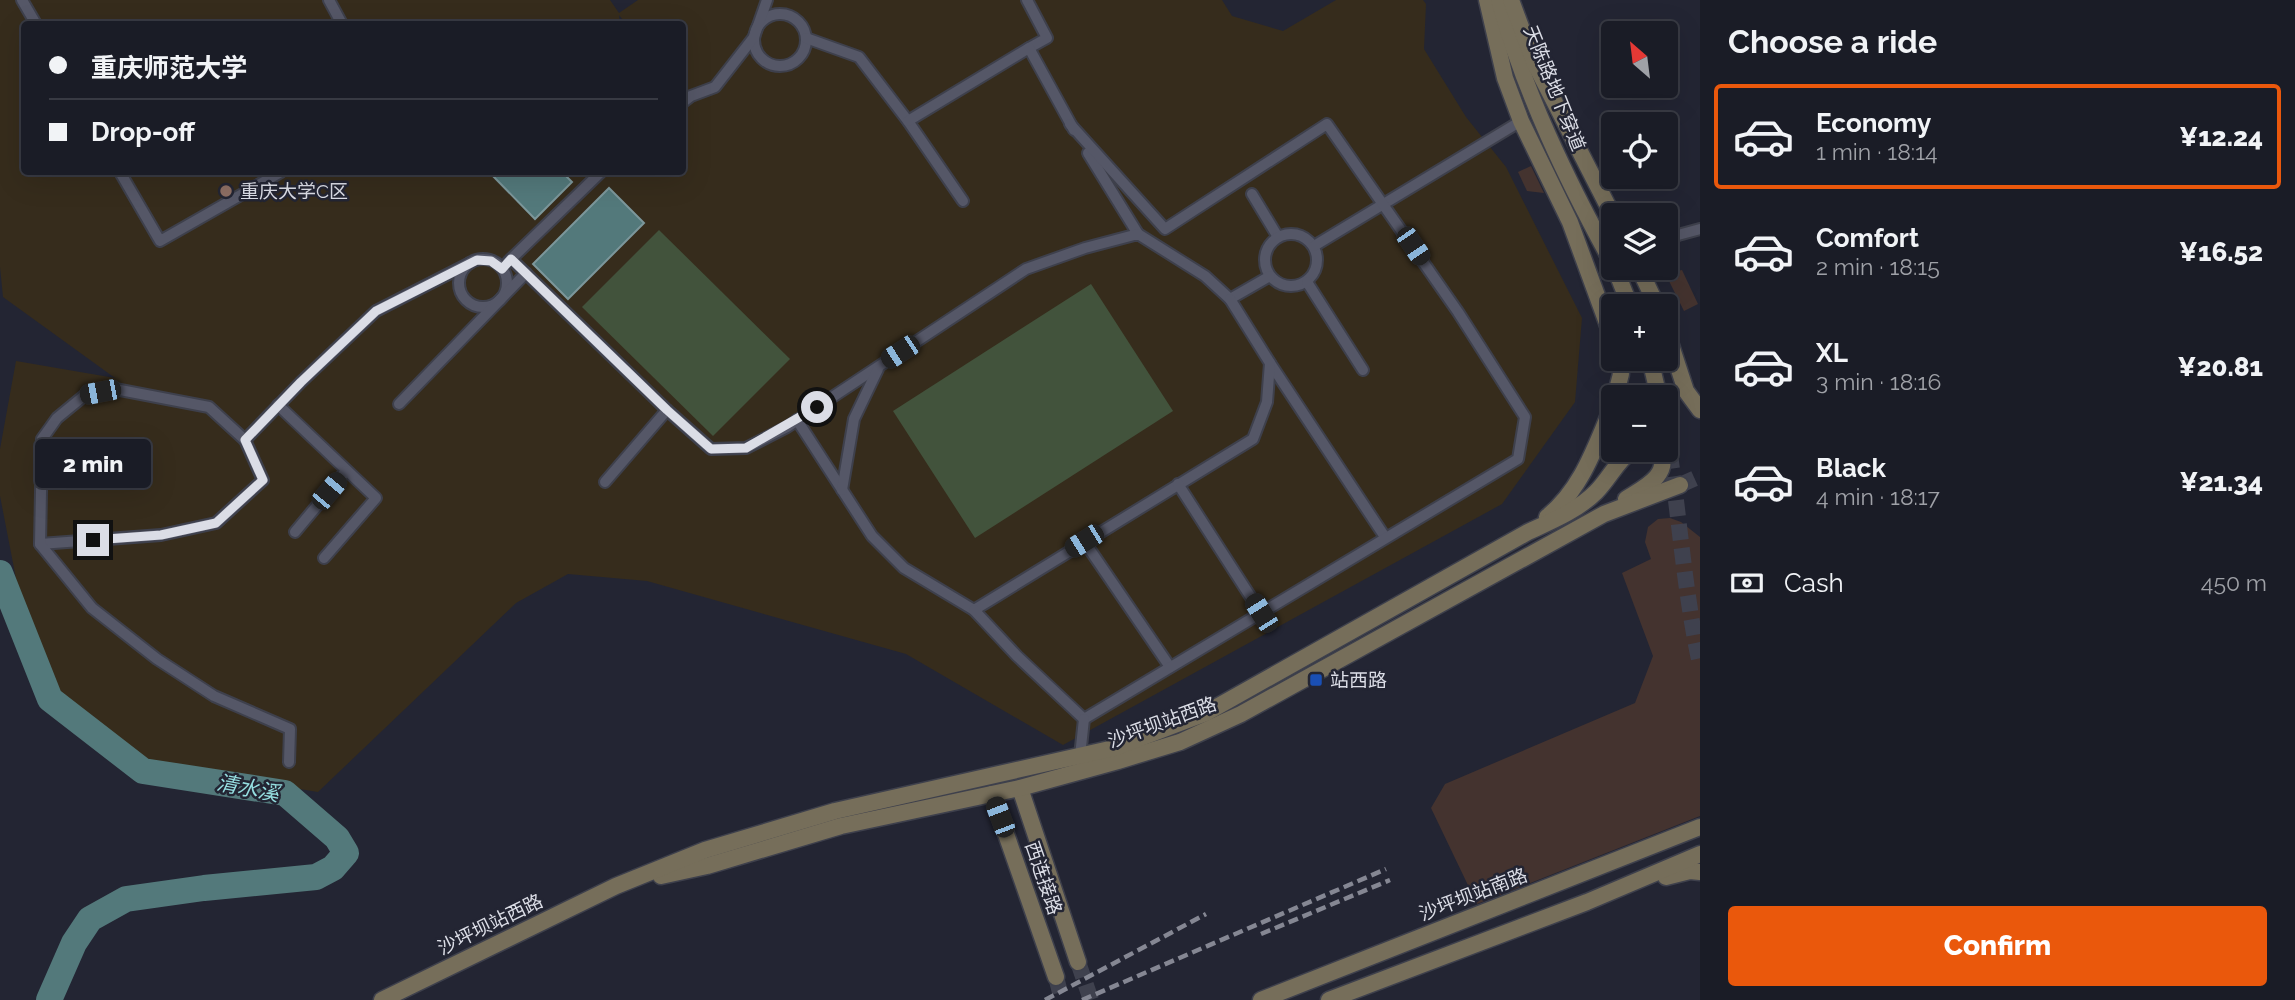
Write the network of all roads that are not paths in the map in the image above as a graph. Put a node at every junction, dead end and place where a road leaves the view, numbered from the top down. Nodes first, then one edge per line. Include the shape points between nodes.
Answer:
1 (22, 0) edge
2 (329, 0) edge
3 (767, 0) edge
4 (1027, 0) edge
5 (1487, 0) edge
6 (1499, 0) edge
7 (1511, 0) edge
8 (34, 21) edge
9 (340, 21) edge
10 (754, 37) junction
11 (806, 38) junction
12 (1029, 48) junction
13 (686, 100) edge
14 (908, 121) junction
15 (1521, 121) junction
16 (1070, 124) junction
17 (122, 175) edge
18 (276, 175) edge
19 (598, 175) edge
20 (1252, 194) dead end
21 (963, 201) dead end
22 (1383, 202) junction
23 (1606, 203) edge
24 (1700, 229) edge
25 (1138, 234) junction
26 (1678, 235) edge
27 (1278, 237) junction
28 (1601, 242) edge
29 (1314, 246) junction
30 (511, 259) junction
31 (470, 263) junction
32 (502, 269) junction
33 (526, 274) junction
34 (1270, 276) junction
35 (1307, 282) junction
36 (502, 298) junction
37 (1230, 299) junction
38 (1601, 303) edge
39 (1270, 363) junction
40 (879, 366) junction
41 (1678, 367) edge
42 (1363, 370) dead end
43 (398, 404) dead end
44 (278, 405) junction
45 (667, 410) junction
46 (1700, 410) edge
47 (797, 420) junction
48 (1601, 434) edge
49 (245, 440) junction
50 (1620, 462) edge
51 (1664, 462) edge
52 (346, 471) junction
53 (605, 482) dead end
54 (1178, 484) junction
55 (1680, 485) tunnel mouth
56 (842, 490) junction
57 (1604, 514) junction
58 (295, 531) dead end
59 (1528, 532) junction
60 (1385, 537) junction
61 (1084, 541) junction
62 (40, 544) junction
63 (324, 558) dead end
64 (974, 610) junction
65 (1261, 613) junction
66 (1170, 667) junction
67 (1084, 719) junction
68 (1080, 756) junction
69 (289, 762) dead end
70 (1020, 788) junction
71 (992, 794) junction
72 (1700, 827) edge
73 (1700, 854) edge
74 (1700, 872) edge
75 (616, 886) junction
76 (1587, 902) junction
77 (1079, 962) tunnel mouth
78 (1056, 976) tunnel mouth
79 (382, 1000) edge
80 (1261, 1000) edge
81 (1329, 1000) edge

1 - 8 street
2 - 9 street
3 - 10 street
4 - 12 street via 1047,38
5 - 15 main road via 1505,78
6 - 28 main road, 天陈路地下穿道 via 1537,112
7 - 23 main road via 1534,62
10 - 11 street via 767,17 784,14 799,22
10 - 11 street via 757,53 779,65 795,60
10 - 13 street via 715,87
11 - 14 street via 859,57
12 - 14 street
12 - 16 street
14 - 21 street
15 - 22 street
15 - 38 main road via 1570,222
16 - 22 street via 1165,229 1326,124
16 - 25 street
17 - 18 street via 160,241
19 - 30 street
20 - 27 street
22 - 29 street
22 - 60 street via 1525,417 1518,459
24 - 26 street
25 - 37 street via 1205,276
25 - 40 street via 1027,270
27 - 29 street via 1298,234
27 - 34 street via 1267,248 1264,262
29 - 35 street via 1318,259
30 - 32 street
30 - 33 street
31 - 32 street via 484,259
31 - 36 street via 459,282 468,302 481,307
31 - 44 street via 376,311
32 - 36 street via 507,285
33 - 36 street
33 - 45 street
34 - 35 street via 1280,285 1294,287
34 - 37 street
35 - 42 street
36 - 43 street
37 - 39 street
39 - 54 street via 1268,402 1253,439
39 - 60 street
40 - 47 street
40 - 56 street via 854,419
41 - 46 main road via 1686,391
44 - 49 street
44 - 52 street
45 - 47 street via 711,449 746,448
45 - 53 street
47 - 56 street
48 - 59 main road via 1578,484
49 - 62 street via 263,480 216,523 161,535
49 - 62 street via 209,407 115,389 85,395 57,418 42,439
50 - 59 main road via 1605,484 1576,509
51 - 57 main road via 1653,482
52 - 58 street
52 - 63 street via 376,498
54 - 61 street
54 - 65 street
55 - 57 main road, 沙坪坝站西路
56 - 64 street via 872,536 904,568
57 - 70 main road, 沙坪坝站西路 via 1212,729
59 - 68 main road, 沙坪坝站西路 via 1206,713
60 - 65 street
61 - 64 street
61 - 66 street
62 - 69 street via 92,608 157,659 214,696 290,729
64 - 67 street
65 - 66 street
66 - 67 street
67 - 68 street
68 - 75 main road, 沙坪坝站西路 via 835,811 705,850
70 - 71 main road, 沙坪坝站西路
70 - 77 main road, 西连接路
71 - 75 main road, 沙坪坝站西路 via 841,826 707,866
71 - 78 main road, 西连接路
72 - 80 main road, 沙坪坝站南路
73 - 76 main road
74 - 76 main road via 1689,871
75 - 79 main road, 沙坪坝站西路
76 - 81 main road

